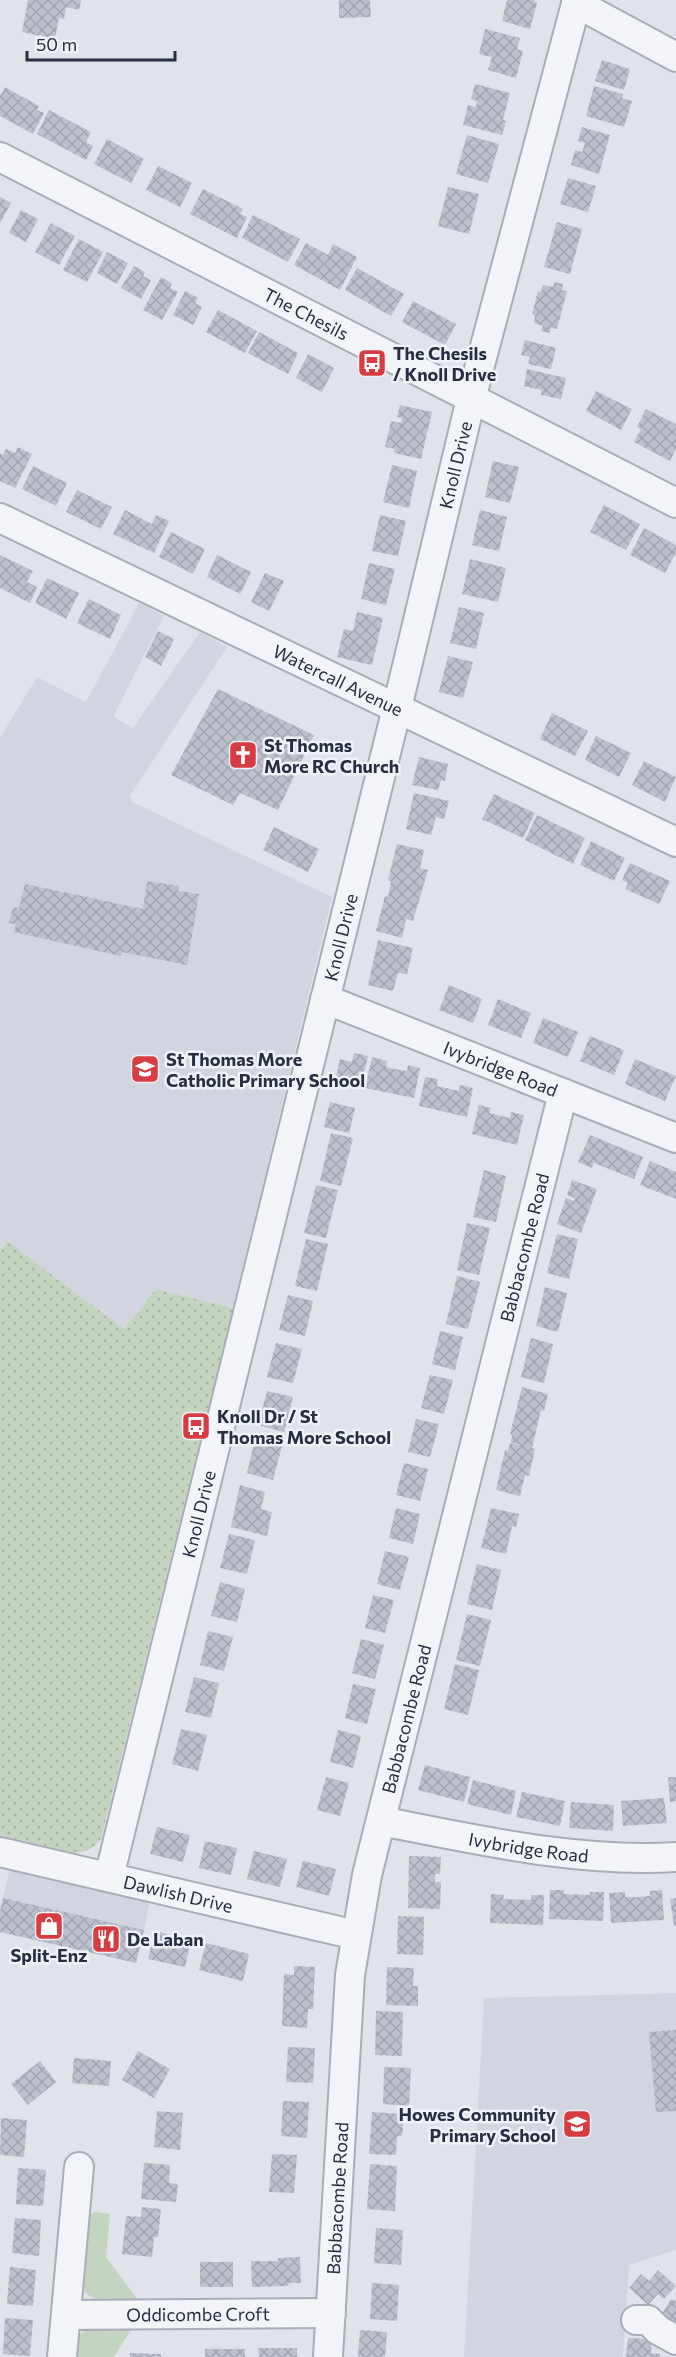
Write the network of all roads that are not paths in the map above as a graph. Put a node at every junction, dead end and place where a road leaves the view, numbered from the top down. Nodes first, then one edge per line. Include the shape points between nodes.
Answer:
1 (577, 1) edge
2 (676, 57) edge
3 (0, 157) edge
4 (471, 399) junction
5 (676, 503) edge
6 (0, 518) edge
7 (397, 708) junction
8 (676, 842) edge
9 (325, 999) junction
10 (563, 1093) junction
11 (676, 1138) edge
12 (381, 1821) junction
13 (0, 1852) edge
14 (676, 1857) edge
15 (109, 1877) junction
16 (356, 1935) junction
17 (79, 2167) dead end
18 (331, 2313) junction
19 (68, 2315) junction
20 (636, 2320) dead end
21 (676, 2340) edge
22 (62, 2357) edge
23 (328, 2357) edge

1 - 2 street
1 - 4 street, Knoll Drive
3 - 4 street, The Chesils
4 - 5 street, The Chesils
4 - 7 street, Knoll Drive
6 - 7 street, Watercall Avenue
7 - 8 street, Watercall Avenue
7 - 9 street, Knoll Drive
9 - 10 street, Ivybridge Road
9 - 15 street, Knoll Drive
10 - 11 street, Ivybridge Road
10 - 12 street, Babbacombe Road
12 - 14 street, Ivybridge Road via 601,1858
12 - 16 street, Babbacombe Road
13 - 15 street, Dawlish Drive
15 - 16 street, Dawlish Drive
16 - 18 street, Babbacombe Road via 350,1976
17 - 19 street
18 - 19 street, Oddicombe Croft
18 - 23 street, Babbacombe Road
19 - 22 street
20 - 21 street via 648,2320

